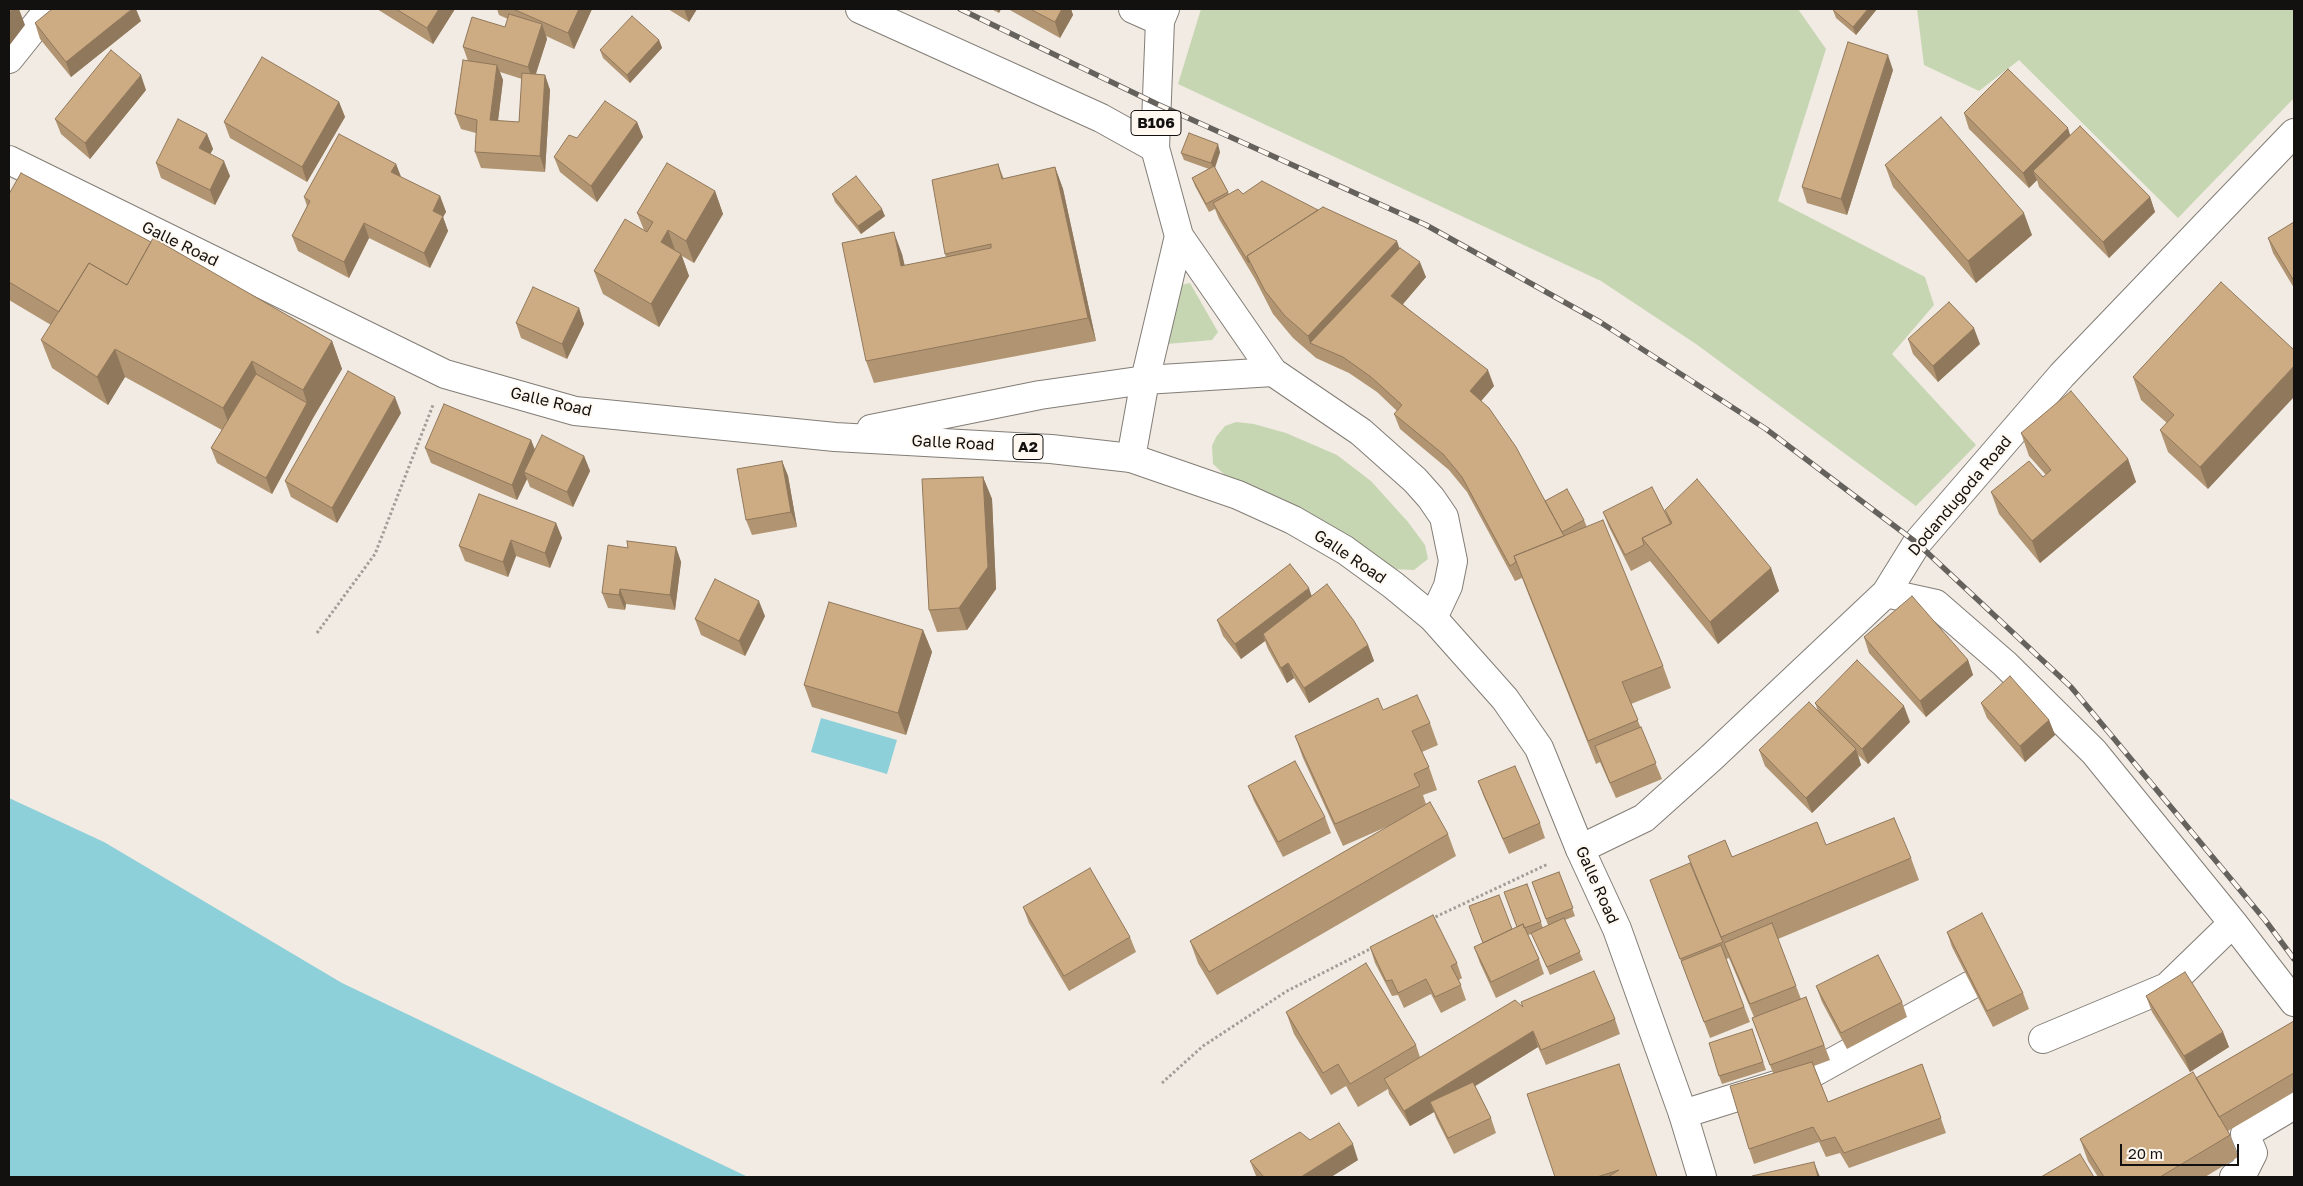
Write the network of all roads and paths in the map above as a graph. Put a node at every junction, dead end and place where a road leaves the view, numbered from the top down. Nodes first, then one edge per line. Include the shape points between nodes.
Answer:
1 (49, 9) edge
2 (860, 9) edge
3 (1133, 9) edge
4 (1163, 15) edge
5 (9, 59) edge
6 (2294, 133) edge
7 (1155, 148) junction
8 (9, 160) edge
9 (1179, 236) junction
10 (1273, 372) junction
11 (444, 374) junction
12 (1145, 380) junction
13 (835, 438) junction
14 (1131, 458) junction
15 (1886, 593) junction
16 (1433, 618) junction
17 (317, 633) dead end
18 (1580, 849) junction
19 (1425, 922) edge
20 (2233, 923) junction
21 (1373, 948) edge
22 (1971, 985) edge
23 (2294, 1002) edge
24 (2043, 1039) dead end
25 (1162, 1083) dead end
26 (2294, 1105) edge
27 (1683, 1114) junction
28 (1702, 1177) edge
29 (2234, 1177) edge

1 - 5 main road
2 - 7 main road via 1100,118
3 - 4 main road
4 - 7 main road, B106
6 - 15 main road, Dodandugoda Road via 2062,375 1917,543
7 - 9 main road, B106
8 - 11 main road, Galle Road / A2
9 - 10 main road, B106
9 - 12 main road, B106
10 - 12 main road
10 - 16 main road, B106 via 1361,432 1415,480 1444,517 1453,561 1448,586
11 - 13 main road, Galle Road / A2 via 576,411
11 - 17 path via 375,554
12 - 13 main road via 968,408
12 - 14 main road, B106
13 - 14 main road, Galle Road / A2 via 1051,449
14 - 16 main road, Galle Road / A2 via 1238,495 1292,520 1345,550
15 - 18 main road, Dodandugoda Road via 1644,818
15 - 20 main road via 1936,604 2005,664 2094,752
16 - 18 main road, Galle Road / A2 via 1504,699 1539,748
18 - 19 path
18 - 27 main road, Galle Road / A2 via 1617,929
20 - 23 main road
20 - 24 main road via 2168,987
21 - 25 path via 1287,991 1204,1046
22 - 27 main road via 1811,1074
26 - 29 main road via 2245,1134 2253,1153 2244,1171
27 - 28 main road, Galle Road / A2

